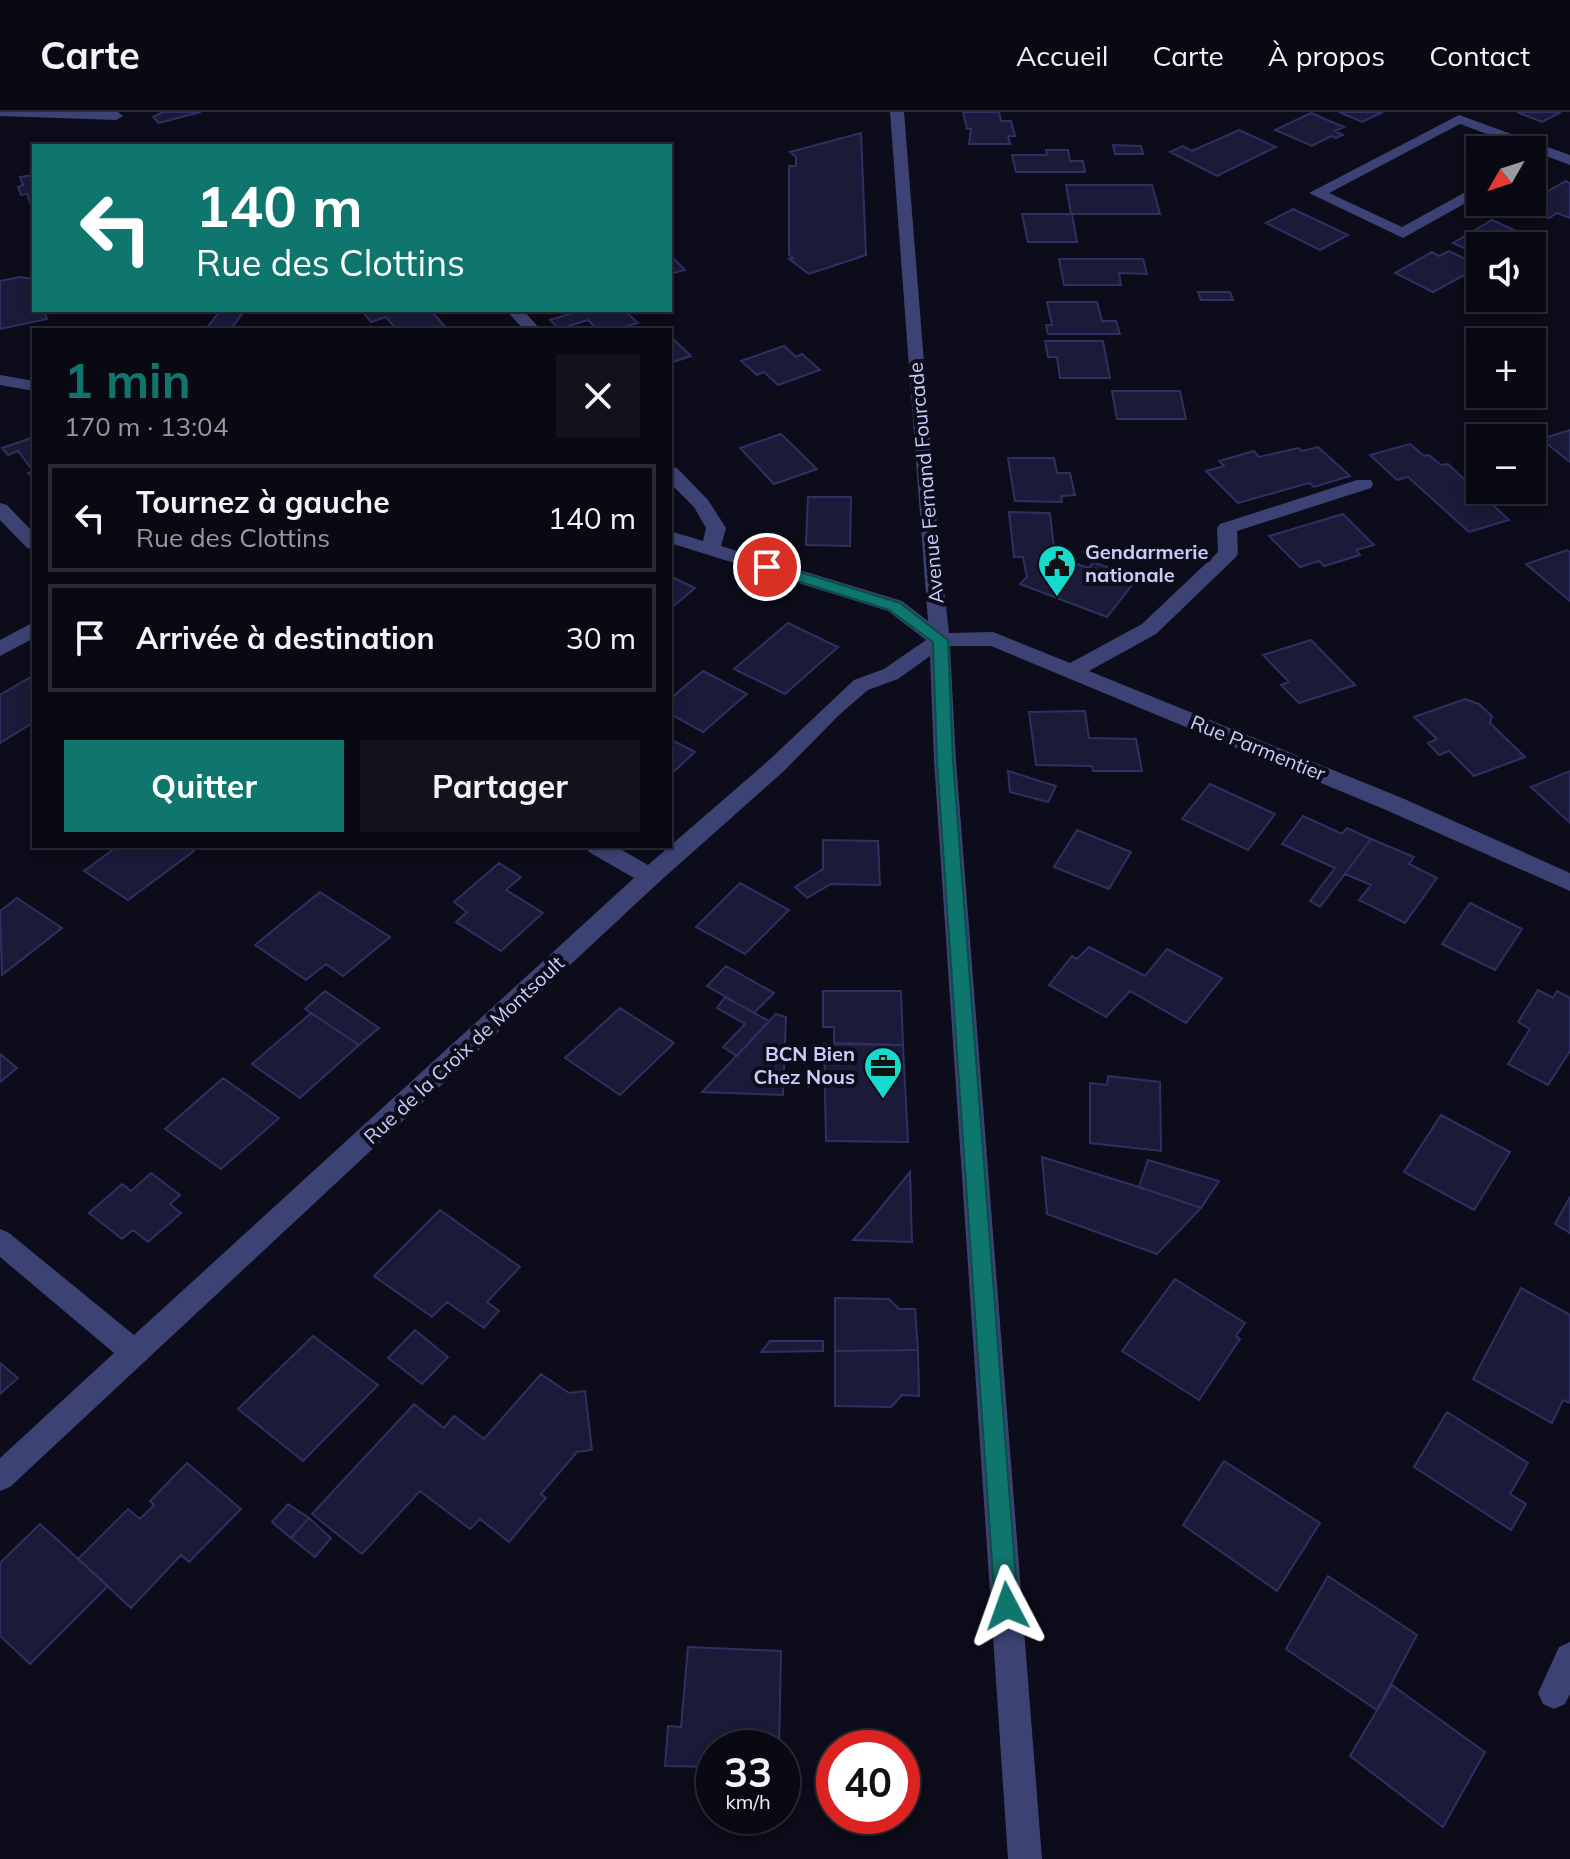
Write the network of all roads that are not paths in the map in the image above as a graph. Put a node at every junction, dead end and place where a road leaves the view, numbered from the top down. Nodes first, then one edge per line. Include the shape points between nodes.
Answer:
1 (0, 112) edge
2 (897, 112) edge
3 (116, 116) dead end
4 (1496, 136) edge
5 (1570, 138) edge
6 (1546, 152) edge
7 (1546, 157) edge
8 (1570, 160) edge
9 (1466, 197) edge
10 (516, 312) edge
11 (531, 328) edge
12 (0, 380) edge
13 (32, 386) edge
14 (672, 474) edge
15 (1364, 484) dead end
16 (0, 509) edge
17 (672, 538) edge
18 (32, 542) edge
19 (711, 549) junction
20 (32, 630) edge
21 (940, 640) junction
22 (0, 649) edge
23 (1072, 671) junction
24 (600, 848) edge
25 (650, 877) junction
26 (1570, 883) edge
27 (0, 1241) edge
28 (135, 1353) junction
29 (0, 1477) edge
30 (1570, 1658) edge
31 (1554, 1693) dead end
32 (1025, 1859) edge

1 - 3 street
2 - 21 street, Avenue Fernand Fourcade
4 - 9 street via 1459,119 1317,193 1403,233
5 - 6 street
7 - 8 street
10 - 11 street
12 - 13 street
14 - 19 street via 716,528
15 - 23 street via 1227,528 1228,554 1149,629
16 - 18 street
17 - 19 street
19 - 21 street via 895,606
20 - 22 street
21 - 23 street, Rue Parmentier via 993,639
21 - 25 street, Rue de la Croix de Montsoult via 891,674 861,685
21 - 32 street, Avenue Fernand Fourcade
23 - 26 street, Rue Parmentier
24 - 25 street
25 - 28 street, Rue de la Croix de Montsoult
27 - 28 street
28 - 29 street, Rue de la Croix de Montsoult
30 - 31 street

